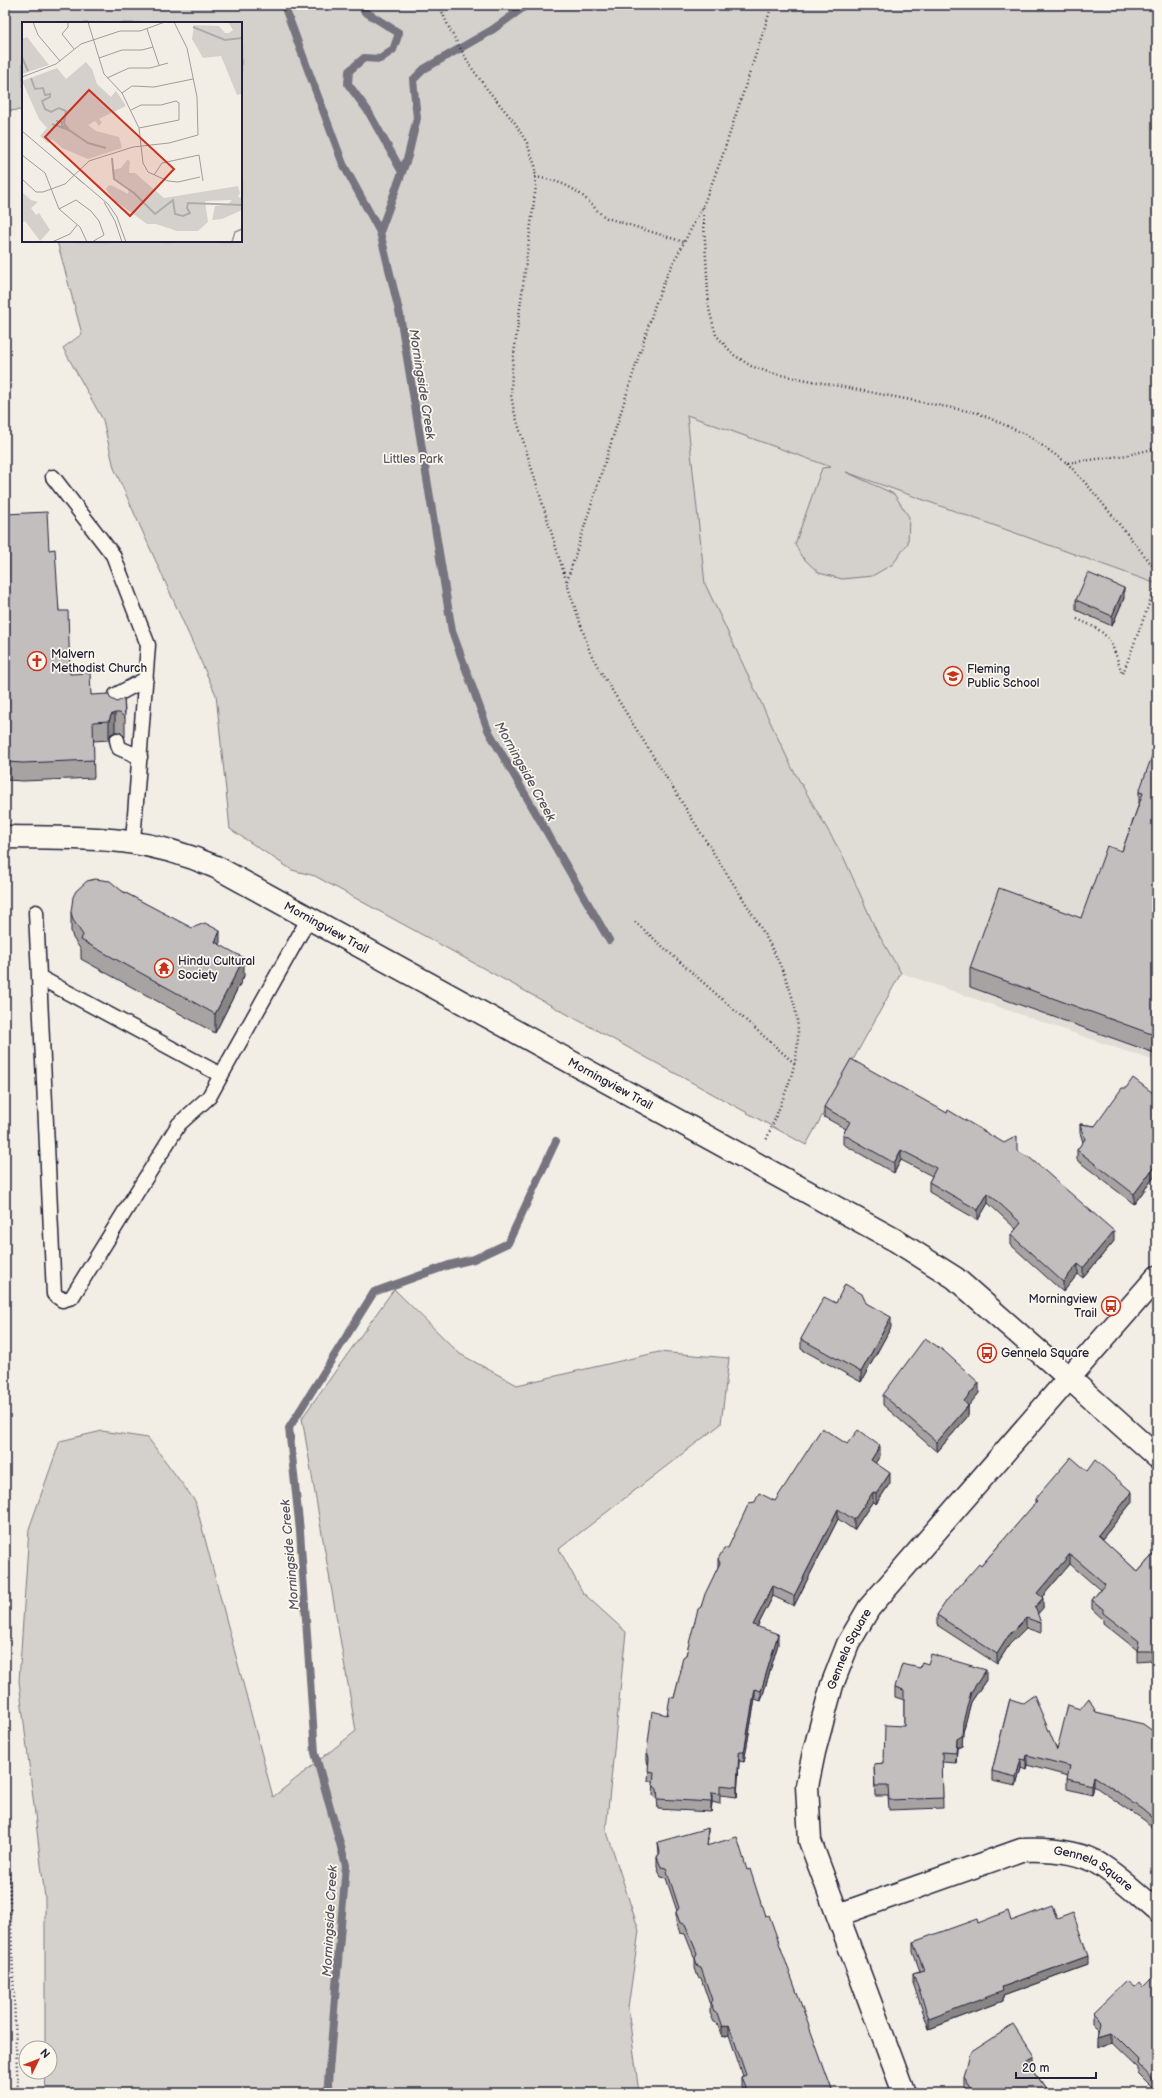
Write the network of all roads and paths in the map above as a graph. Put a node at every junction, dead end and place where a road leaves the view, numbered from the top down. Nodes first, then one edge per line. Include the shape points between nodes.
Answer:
1 (439, 5) edge
2 (772, 5) edge
3 (535, 177) junction
4 (703, 206) junction
5 (684, 242) junction
6 (1157, 448) edge
7 (1067, 463) junction
8 (53, 477) dead end
9 (1157, 571) edge
10 (567, 581) junction
11 (1157, 583) edge
12 (1077, 619) dead end
13 (146, 679) junction
14 (117, 712) edge
15 (117, 740) dead end
16 (140, 757) junction
17 (5, 837) edge
18 (133, 842) junction
19 (36, 912) dead end
20 (309, 918) junction
21 (636, 922) dead end
22 (39, 977) junction
23 (794, 1063) junction
24 (221, 1075) junction
25 (757, 1164) junction
26 (1157, 1277) edge
27 (1069, 1378) junction
28 (1157, 1457) edge
29 (5, 1781) edge
30 (1157, 1911) edge
31 (838, 1915) junction
32 (18, 2093) edge
33 (904, 2093) edge

1 - 3 path via 450,30 472,67 523,136 533,157
2 - 4 path via 721,160
3 - 5 path via 556,180 574,188 596,211 607,218
3 - 10 path via 511,395 536,485
4 - 5 path
4 - 7 path via 710,314 716,335 734,356 750,366 771,373 978,413 1027,435
5 - 10 path via 662,284
6 - 7 path via 1128,455
7 - 9 path
8 - 13 lane via 113,555 148,645
10 - 23 path via 594,660 776,958 795,1008 798,1031
11 - 12 path via 1122,673 1108,637 1099,628
13 - 14 lane via 116,695
13 - 16 lane
15 - 16 lane via 119,748
16 - 18 lane
17 - 18 street, Morningview Trail via 96,838
18 - 20 street, Morningview Trail via 176,852 206,863
19 - 22 lane
20 - 24 lane
20 - 25 street, Morningview Trail
21 - 23 path
22 - 24 lane
22 - 24 lane via 54,1294 62,1300 72,1297 179,1124 208,1097
23 - 25 path
25 - 27 street, Morningview Trail via 895,1240 955,1278
26 - 27 street, Gennela Square
27 - 28 street, Morningview Trail
27 - 31 street, Gennela Square via 869,1608 848,1644 832,1685 807,1786 810,1841
29 - 32 path
30 - 31 street, Gennela Square via 1099,1863 1050,1849 1021,1850
31 - 33 street, Gennela Square

